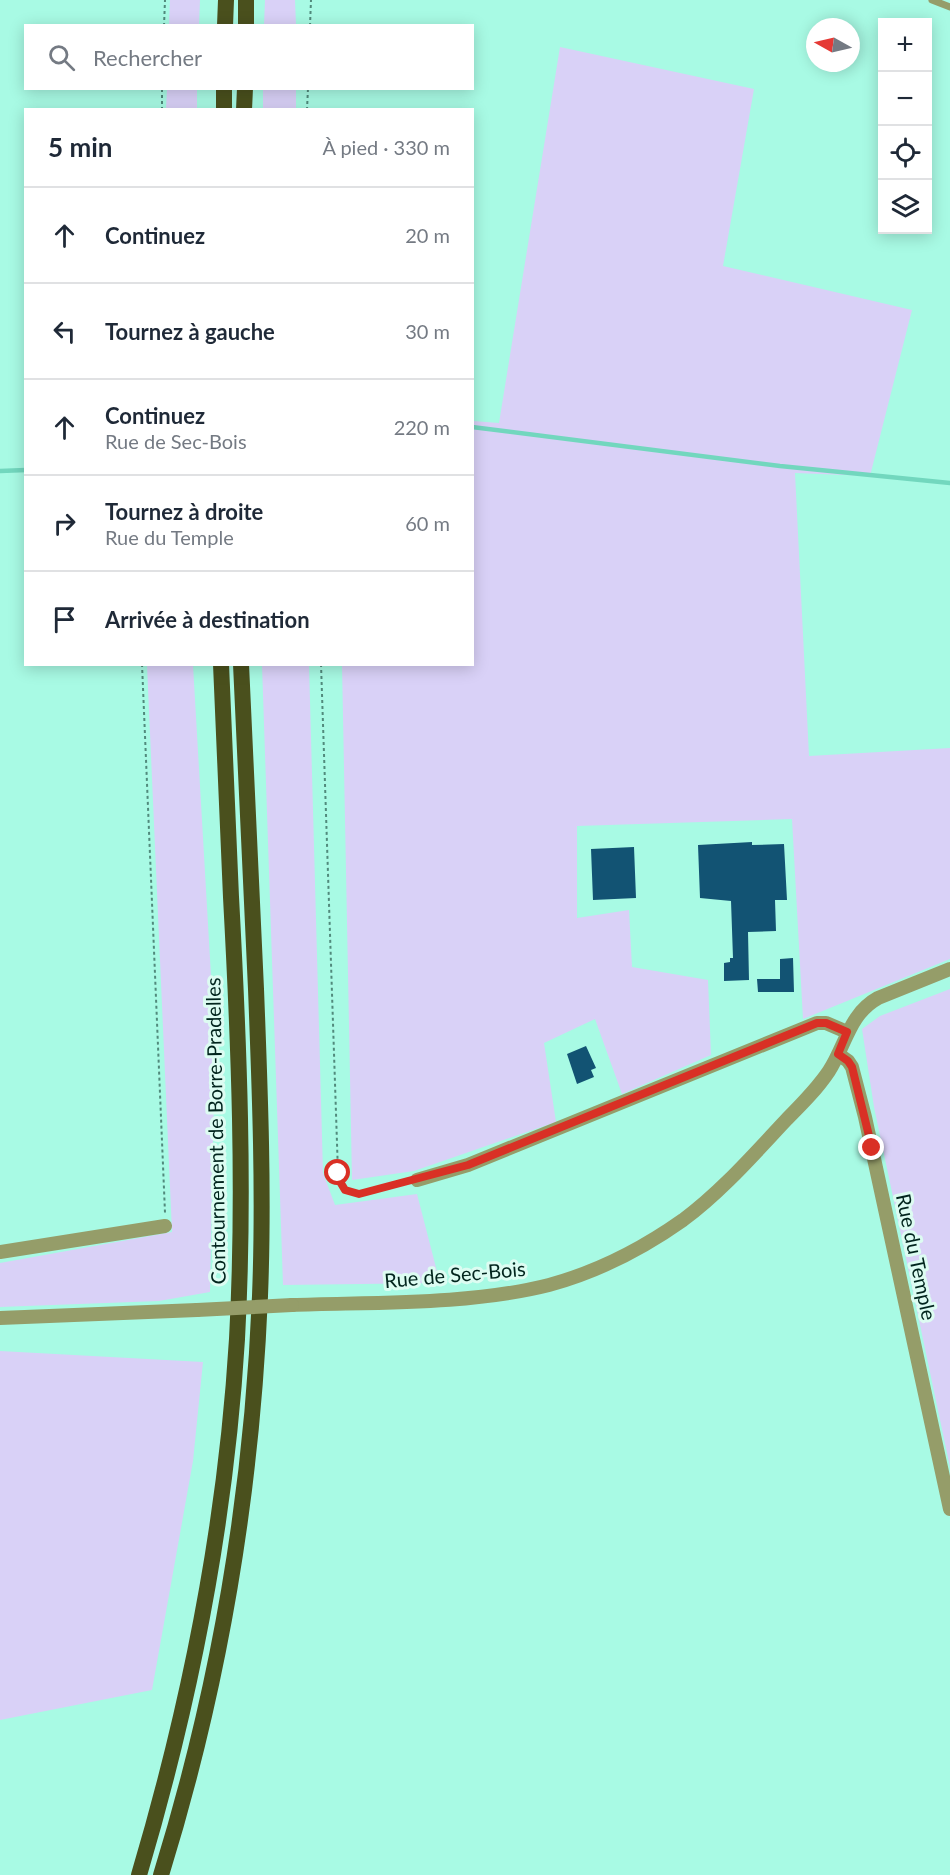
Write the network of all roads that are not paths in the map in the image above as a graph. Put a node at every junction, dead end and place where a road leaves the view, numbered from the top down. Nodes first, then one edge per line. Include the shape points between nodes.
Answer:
1 (226, 0) edge
2 (246, 0) edge
3 (932, 0) edge
4 (950, 7) edge
5 (225, 24) edge
6 (246, 24) edge
7 (224, 90) edge
8 (245, 90) edge
9 (224, 108) edge
10 (244, 108) edge
11 (220, 666) edge
12 (241, 666) edge
13 (950, 969) edge
14 (847, 1032) junction
15 (838, 1054) junction
16 (417, 1180) road end
17 (165, 1226) road end
18 (0, 1252) edge
19 (0, 1318) edge
20 (950, 1509) edge
21 (140, 1875) edge
22 (161, 1875) edge

1 - 5 highway
2 - 6 highway
3 - 4 lane
7 - 9 highway
8 - 10 highway
11 - 21 highway, Contournement de Borre-Pradelles via 240,1090 237,1340 208,1588 177,1736
12 - 22 highway via 261,1136 257,1352 244,1488 227,1598 201,1726
13 - 14 street, Rue de Sec-Bois via 873,1000
14 - 15 street, Rue de Sec-Bois
14 - 16 street via 817,1023 512,1148
15 - 19 street, Rue de Sec-Bois, bridge via 811,1094 706,1201 658,1236 603,1266 564,1280 502,1294 444,1299
15 - 20 street, Rue du Temple via 852,1067 865,1117
17 - 18 street

